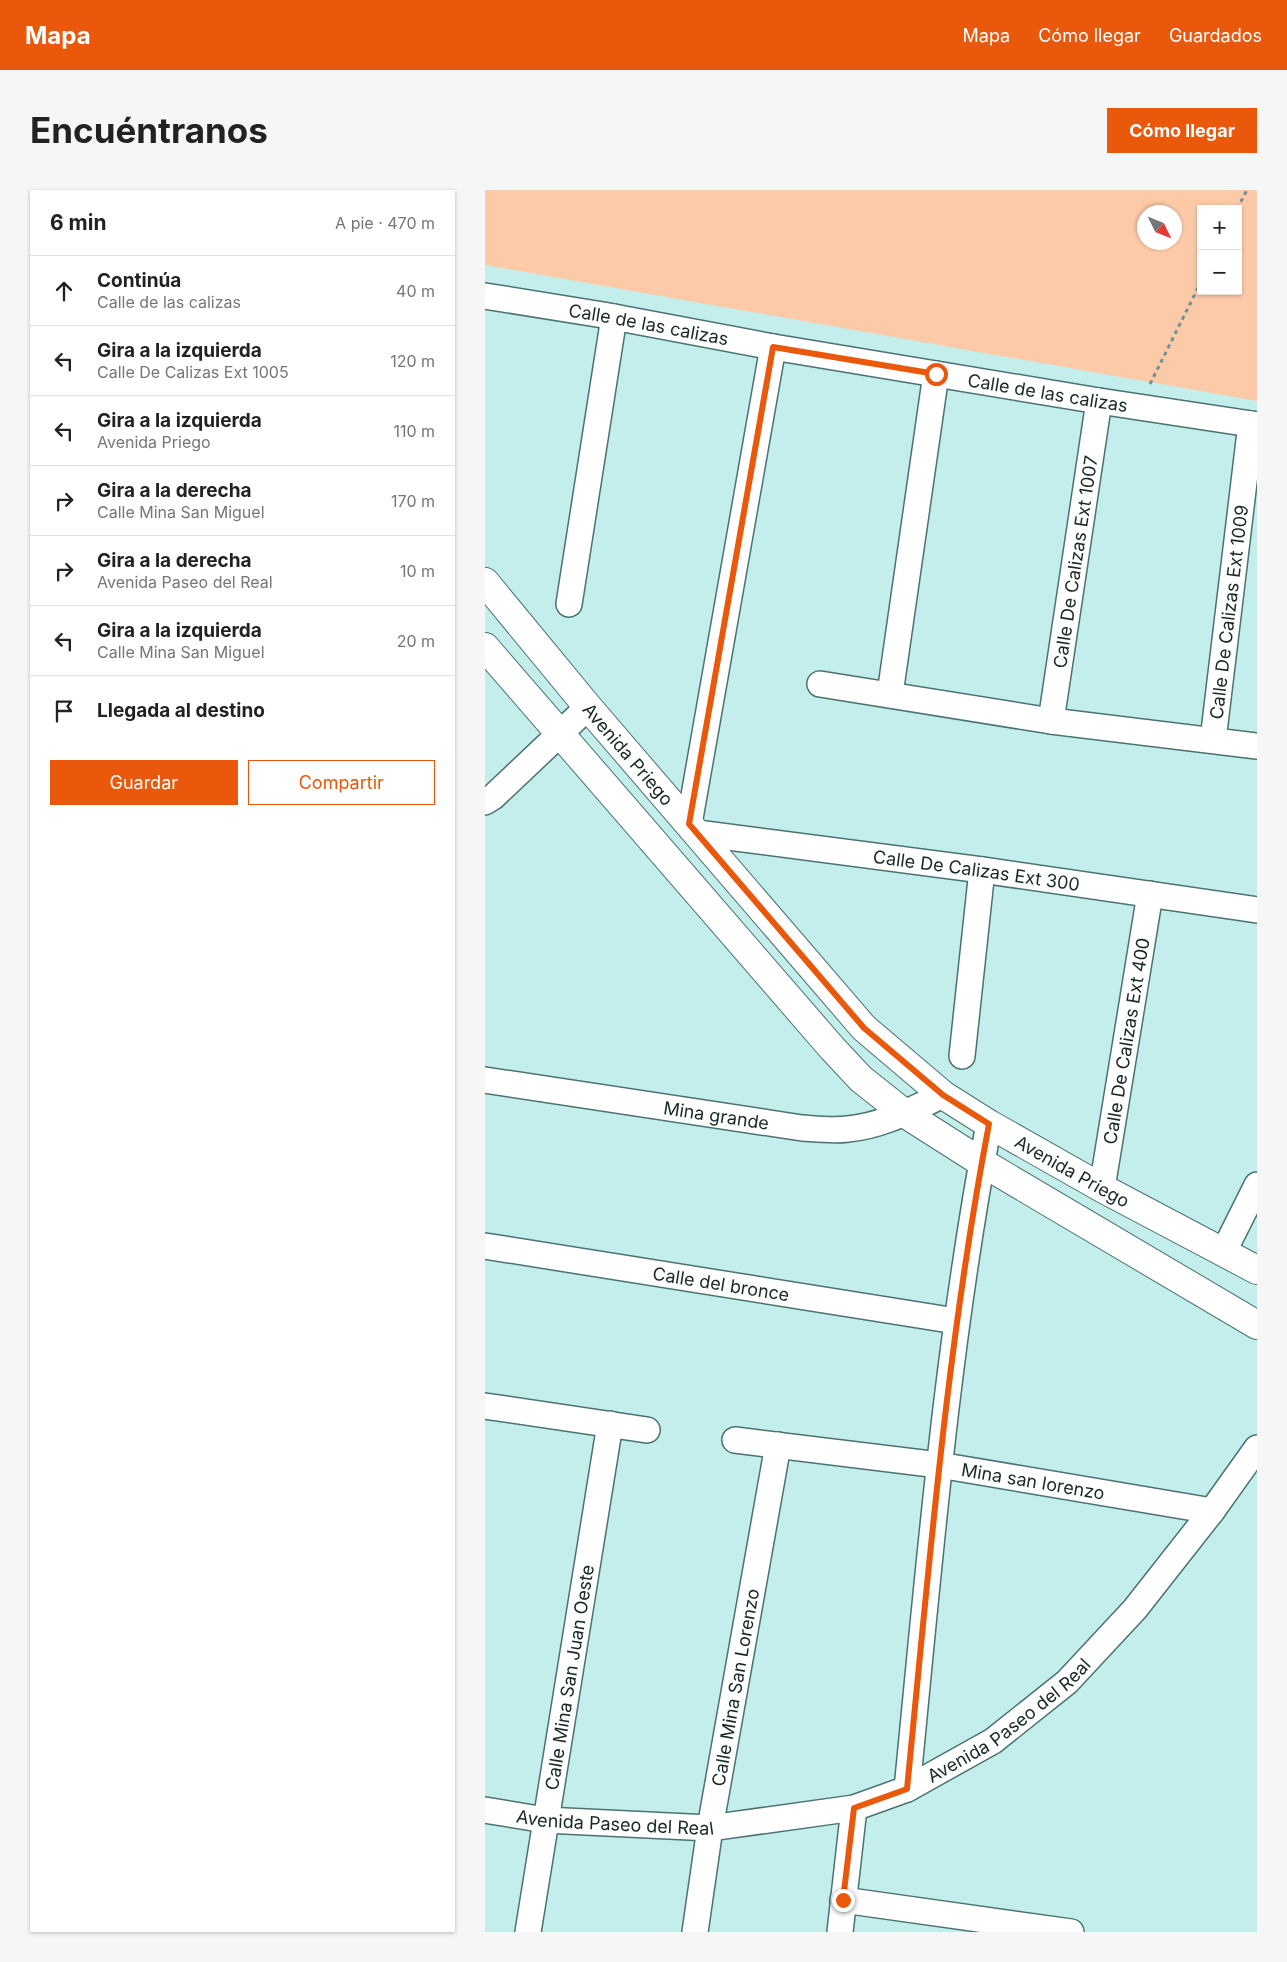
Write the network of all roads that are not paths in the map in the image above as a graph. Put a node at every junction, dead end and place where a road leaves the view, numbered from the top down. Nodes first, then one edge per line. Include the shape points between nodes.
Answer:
1 (485, 296) edge
2 (614, 317) junction
3 (773, 347) junction
4 (936, 374) junction
5 (1099, 401) junction
6 (1254, 425) edge
7 (485, 582) edge
8 (569, 604) dead end
9 (485, 647) edge
10 (820, 684) dead end
11 (890, 694) junction
12 (588, 707) junction
13 (1051, 721) junction
14 (561, 734) junction
15 (1213, 740) junction
16 (1257, 746) edge
17 (485, 802) edge
18 (693, 828) junction
19 (982, 870) junction
20 (1151, 894) junction
21 (1257, 910) edge
22 (962, 1056) dead end
23 (485, 1080) edge
24 (943, 1095) junction
25 (904, 1113) junction
26 (989, 1124) junction
27 (981, 1162) junction
28 (1257, 1185) edge
29 (1102, 1188) junction
30 (485, 1246) edge
31 (1224, 1251) junction
32 (1257, 1270) edge
33 (956, 1321) junction
34 (1257, 1325) edge
35 (485, 1406) edge
36 (610, 1424) junction
37 (647, 1430) dead end
38 (735, 1440) dead end
39 (779, 1445) junction
40 (1257, 1448) edge
41 (939, 1465) junction
42 (1212, 1511) junction
43 (907, 1789) junction
44 (854, 1808) junction
45 (485, 1810) edge
46 (545, 1820) junction
47 (710, 1828) junction
48 (843, 1900) junction
49 (1001, 1927) edge
50 (528, 1932) edge
51 (695, 1932) edge
52 (840, 1932) edge
53 (1071, 1932) edge

1 - 2 street, Calle de las calizas
2 - 3 street, Calle de las calizas
2 - 8 street
3 - 4 street, Calle de las calizas
3 - 18 street
4 - 5 street, Calle de las calizas
4 - 11 street
5 - 6 street, Calle de las calizas
5 - 13 street, Calle De Calizas Ext 1007
6 - 15 street, Calle De Calizas Ext 1009
7 - 12 street, Avenida Priego
9 - 14 street
10 - 11 street
11 - 13 street
12 - 14 street
12 - 18 street, Avenida Priego
13 - 15 street
14 - 17 street
14 - 25 street via 832,1048 861,1079
15 - 16 street
18 - 19 street, Calle De Calizas Ext 300
18 - 24 street, Avenida Priego via 864,1028
19 - 20 street, Calle De Calizas Ext 300
19 - 22 street
20 - 21 street, Calle De Calizas Ext 300
20 - 29 street, Calle De Calizas Ext 400
23 - 25 street, Mina grande via 802,1128 850,1129
24 - 25 street, Mina grande
24 - 26 street, Avenida Priego
25 - 27 street
26 - 27 street
26 - 29 street, Avenida Priego
27 - 33 street
27 - 34 street
28 - 31 street
29 - 31 street, Avenida Priego
30 - 33 street, Calle del bronce
31 - 32 street, Avenida Priego
33 - 41 street
35 - 36 street
36 - 37 street
36 - 46 street, Calle Mina San Juan Oeste
38 - 39 street, Mina san lorenzo
39 - 41 street, Mina san lorenzo
39 - 47 street, Calle Mina San Lorenzo
40 - 42 street, Avenida Paseo del Real
41 - 42 street, Mina san lorenzo
41 - 43 street
42 - 43 street, Avenida Paseo del Real via 1135,1609 1067,1682 993,1741
43 - 44 street, Avenida Paseo del Real
44 - 47 street, Avenida Paseo del Real
44 - 48 street
45 - 46 street, Avenida Paseo del Real
46 - 47 street, Avenida Paseo del Real
46 - 50 street, Calle Mina San Juan Oeste
47 - 51 street, Calle Mina San Lorenzo
48 - 49 street
48 - 52 street
49 - 53 street

